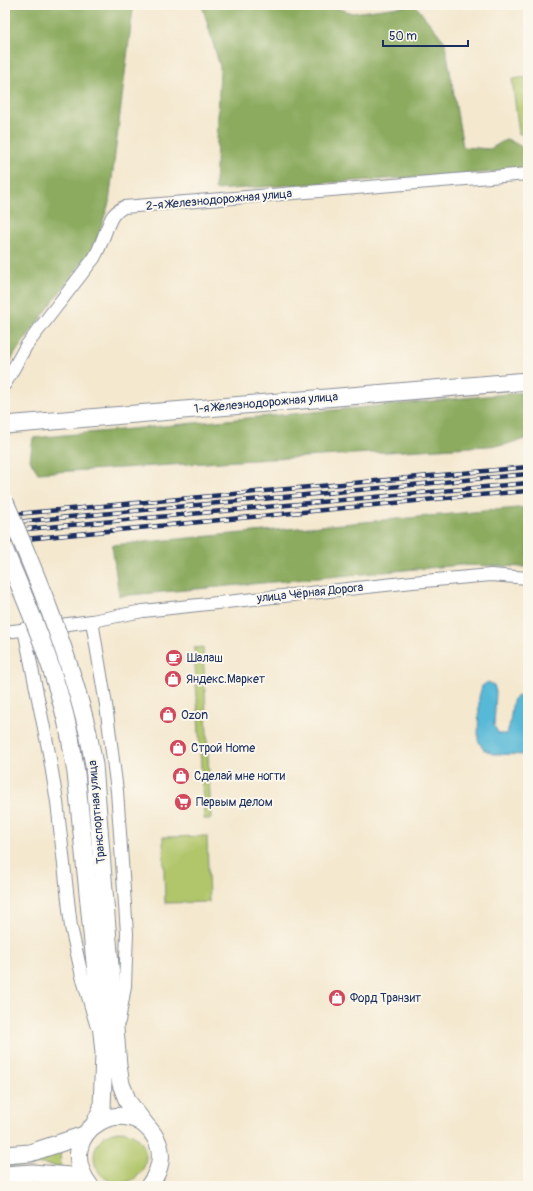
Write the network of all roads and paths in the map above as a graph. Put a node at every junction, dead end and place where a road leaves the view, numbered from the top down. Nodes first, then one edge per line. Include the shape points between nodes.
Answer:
1 (528, 174) edge
2 (528, 381) edge
3 (5, 384) edge
4 (5, 425) edge
5 (5, 502) edge
6 (5, 551) edge
7 (528, 578) edge
8 (92, 620) junction
9 (24, 629) junction
10 (5, 632) edge
11 (110, 1043) junction
12 (148, 1128) junction
13 (89, 1130) junction
14 (5, 1155) edge
15 (5, 1175) edge
16 (86, 1181) edge
17 (149, 1186) edge

1 - 3 street, 2-я Железнодорожная улица via 124,207 112,217 94,258 26,346
2 - 4 street, 1-я Железнодорожная улица
5 - 11 street, Транспортная улица, bridge via 58,633 88,733 94,765
6 - 11 street, Транспортная улица, bridge via 54,673 70,737
7 - 8 street, улица Чёрная Дорога via 491,575 413,582 143,611
8 - 9 street, улица Чёрная Дорога
8 - 11 street via 114,756 127,933 125,986
9 - 10 street, улица Чёрная Дорога
9 - 11 street via 57,802 72,935 92,1011
11 - 12 street, Транспортная улица via 128,1102
11 - 13 street, Транспортная улица via 102,1108
12 - 13 street via 133,1119 116,1116 104,1119
12 - 17 street, Транспортная улица via 155,1136 160,1157 159,1168
13 - 14 street via 30,1153
13 - 16 street, Транспортная улица via 80,1145 78,1156 79,1166
15 - 16 street via 32,1173

